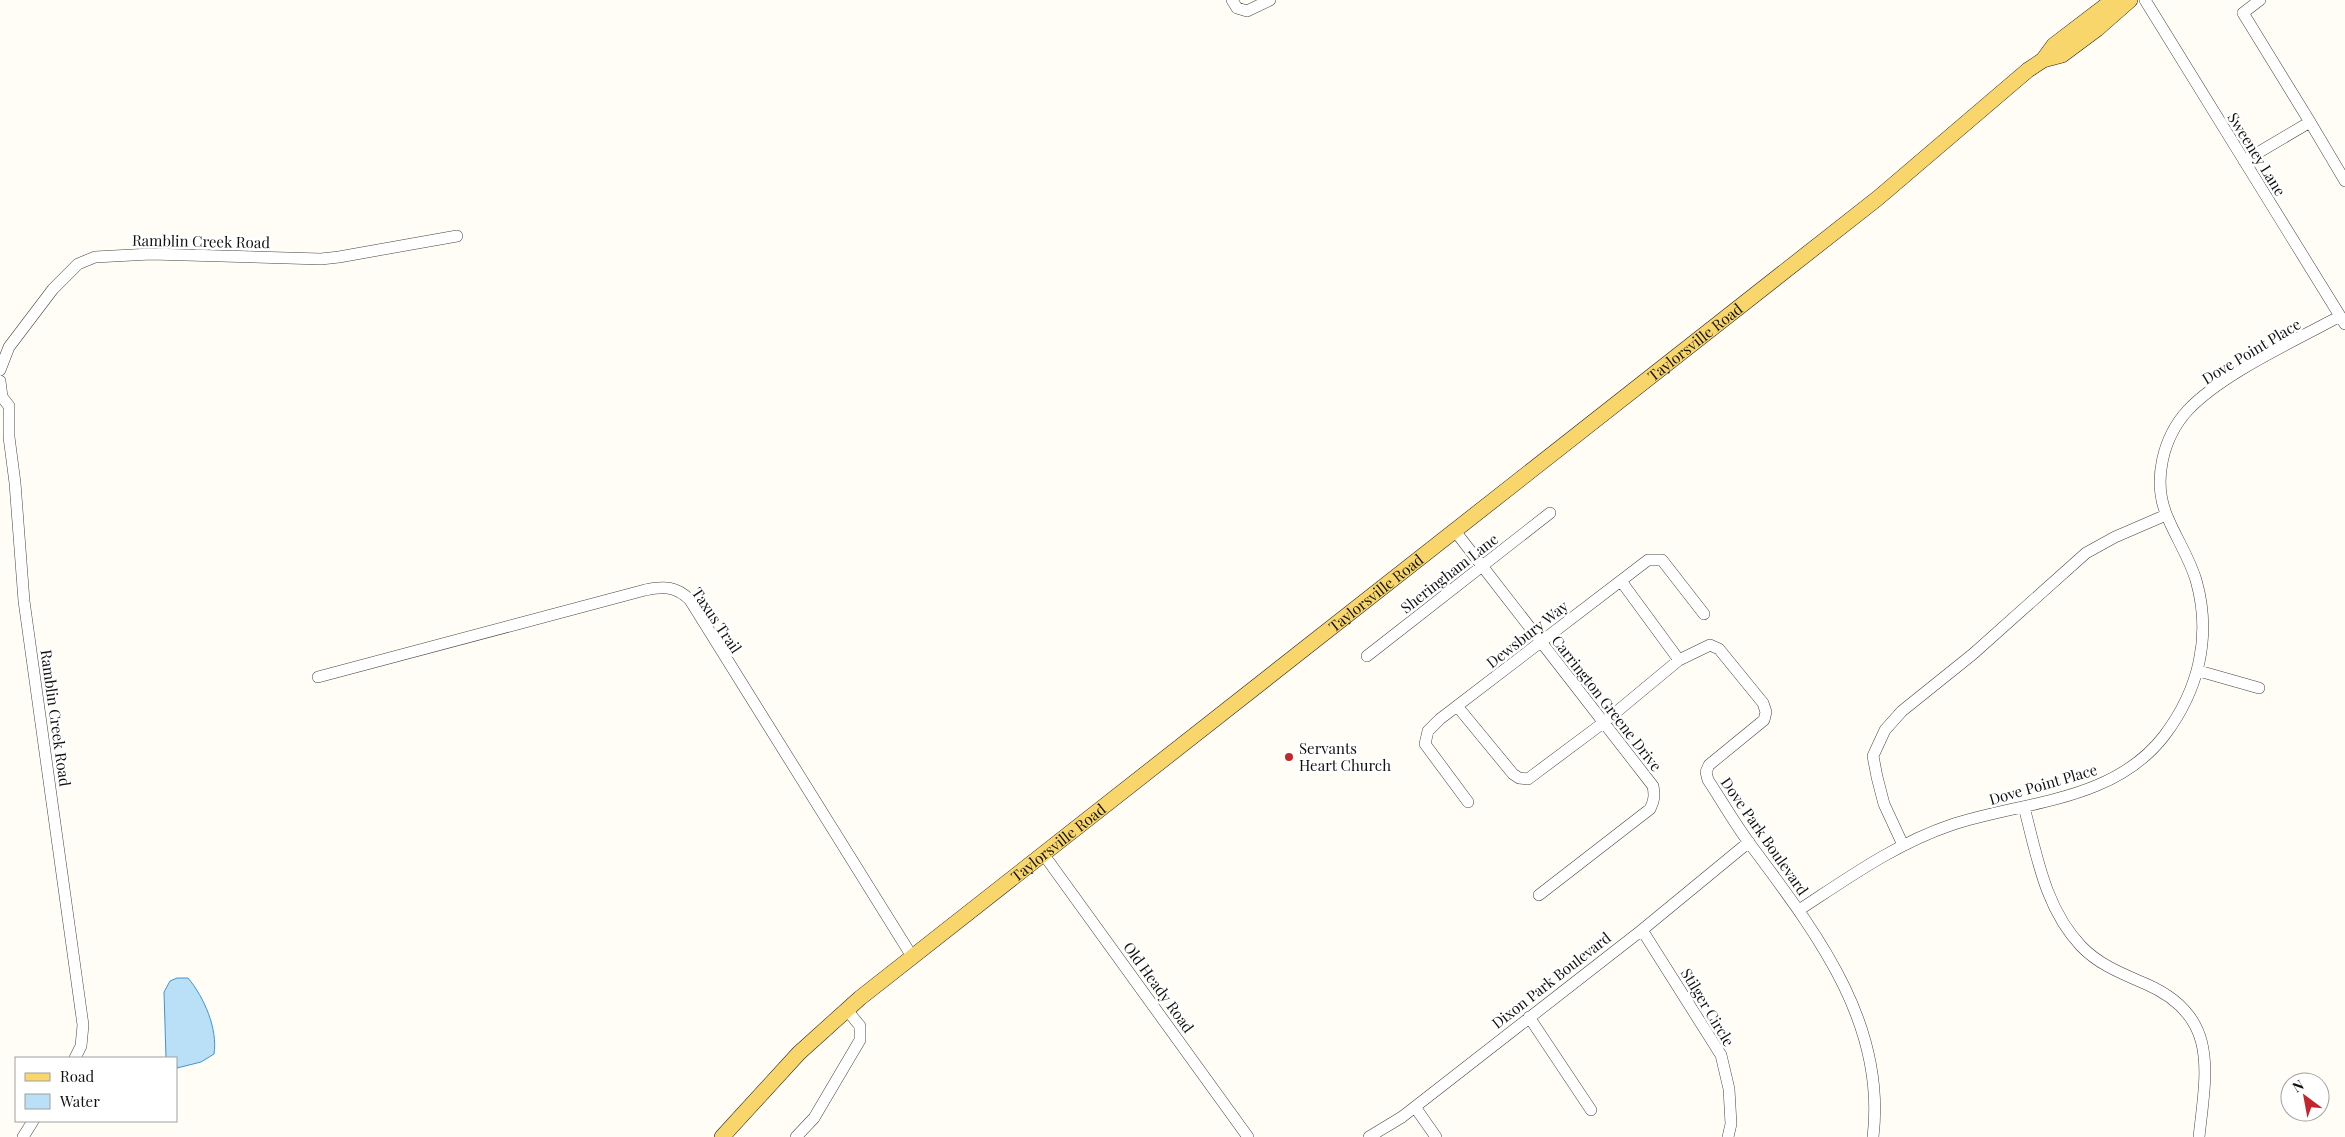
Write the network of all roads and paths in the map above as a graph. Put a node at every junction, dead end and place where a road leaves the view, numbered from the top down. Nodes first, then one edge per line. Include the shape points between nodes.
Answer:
1 (1232, 0) edge
2 (1270, 0) edge
3 (2113, 0) edge
4 (2130, 0) edge
5 (2145, 0) edge
6 (2260, 0) edge
7 (2043, 60) junction
8 (2310, 122) junction
9 (2244, 161) junction
10 (2345, 181) edge
11 (457, 236) dead end
12 (2343, 320) edge
13 (0, 370) edge
14 (0, 381) edge
15 (1550, 513) dead end
16 (2166, 515) junction
17 (1455, 531) junction
18 (1482, 566) junction
19 (1621, 581) junction
20 (1704, 614) dead end
21 (1540, 642) junction
22 (1367, 656) dead end
23 (1679, 660) junction
24 (2199, 671) junction
25 (318, 677) dead end
26 (2259, 688) dead end
27 (1457, 706) junction
28 (1603, 723) junction
29 (1468, 802) dead end
30 (2024, 807) junction
31 (1748, 842) junction
32 (1903, 845) junction
33 (1044, 855) junction
34 (1539, 896) dead end
35 (1799, 910) junction
36 (1642, 930) junction
37 (913, 958) junction
38 (846, 1010) junction
39 (1529, 1017) junction
40 (76, 1057) edge
41 (1415, 1107) junction
42 (1591, 1110) dead end
43 (32, 1122) edge
44 (23, 1137) edge
45 (722, 1137) edge
46 (796, 1137) edge
47 (1248, 1137) edge
48 (1369, 1137) edge
49 (1436, 1137) edge
50 (1728, 1137) edge
51 (1872, 1137) edge
52 (2199, 1137) edge

1 - 2 street via 1237,8 1247,11
3 - 7 main road, Taylorsville Road via 2054,45
4 - 7 main road, Taylorsville Road via 2062,55
5 - 9 street, Sweeney Lane
6 - 8 street via 2243,13
7 - 17 main road, Taylorsville Road via 1872,203
8 - 9 street
8 - 10 street
9 - 12 street, Sweeney Lane
11 - 13 street, Ramblin Creek Road via 321,259 151,254 95,257 78,264 53,289 8,347
12 - 16 street, Dove Point Place via 2223,382 2187,412 2170,439 2161,468
14 - 40 street, Ramblin Creek Road via 2,397 9,406 24,601 84,1025
15 - 18 street, Sheringham Lane
16 - 24 street, Dove Point Place via 2190,564 2201,603 2203,638
16 - 32 street via 2086,553 1884,730 1873,756 1874,763 1884,804
17 - 18 street, Carrington Greene Drive
17 - 33 main road, Taylorsville Road
18 - 21 street, Carrington Greene Drive
18 - 22 street, Sheringham Lane
19 - 20 street, Dewsbury Way via 1648,560 1662,560
19 - 21 street, Dewsbury Way
19 - 23 street
21 - 27 street, Dewsbury Way
21 - 28 street, Carrington Greene Drive
23 - 28 street, Dove Park Boulevard
23 - 31 street, Dove Park Boulevard via 1710,645 1719,649 1763,703 1764,720 1713,760 1706,772
24 - 26 street
24 - 30 street, Dove Point Place via 2164,736 2139,762 2102,785
25 - 37 street, Taxus Trail via 645,590 664,586 676,589 690,600
27 - 28 street, Dove Park Boulevard via 1519,778 1528,779 1539,772
27 - 29 street, Dewsbury Way via 1428,731 1425,744
28 - 34 street, Carrington Greene Drive via 1653,786 1654,802 1644,814
30 - 32 street, Dove Point Place via 1952,825
30 - 52 street via 2047,892 2074,938 2098,962 2153,987 2177,1002 2199,1033 2206,1060
31 - 35 street, Dove Park Boulevard
31 - 36 street, Dixon Park Boulevard
32 - 35 street, Dove Point Place
33 - 37 main road, Taylorsville Road
33 - 47 street, Old Heady Road
35 - 51 street, Dove Park Boulevard via 1854,1003 1867,1046 1874,1091
36 - 39 street, Dixon Park Boulevard
36 - 50 street, Stilger Circle via 1721,1055 1729,1089 1731,1124
37 - 38 main road, Taylorsville Road
38 - 45 main road, Taylorsville Road via 780,1072
38 - 46 street via 860,1026 860,1040 814,1118
39 - 41 street, Dixon Park Boulevard
39 - 42 street
41 - 48 street, Dixon Park Boulevard
41 - 49 street
43 - 44 street

